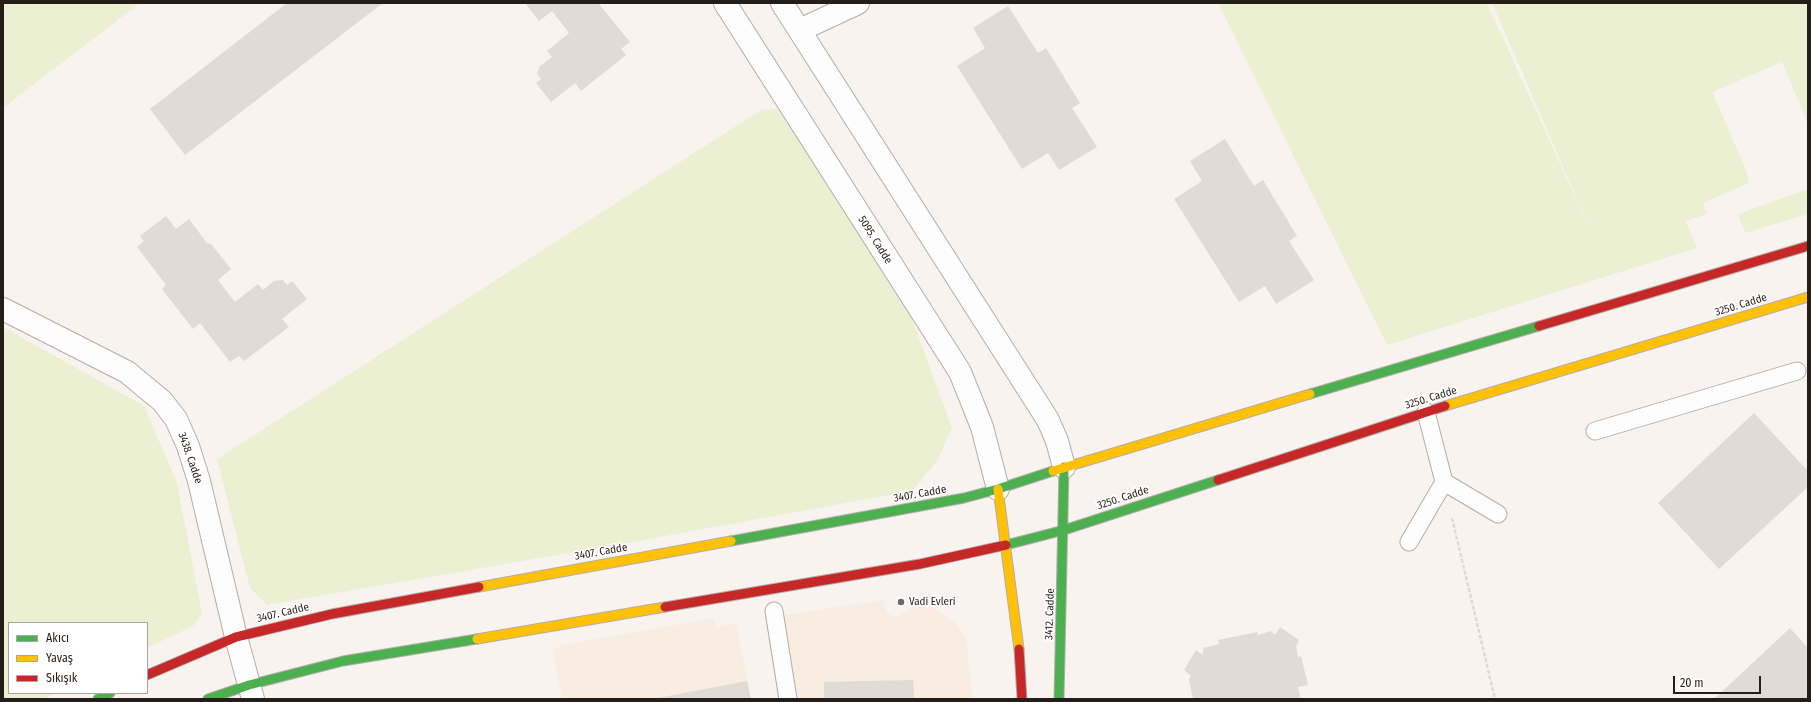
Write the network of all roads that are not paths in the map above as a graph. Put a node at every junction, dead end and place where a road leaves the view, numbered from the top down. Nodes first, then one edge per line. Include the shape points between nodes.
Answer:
1 (725, 3) edge
2 (782, 3) edge
3 (858, 3) edge
4 (800, 30) junction
5 (1808, 246) edge
6 (1808, 296) edge
7 (3, 309) edge
8 (1797, 371) dead end
9 (1426, 412) junction
10 (1595, 431) dead end
11 (1064, 467) junction
12 (1444, 482) junction
13 (998, 489) junction
14 (1498, 514) dead end
15 (1064, 530) junction
16 (1409, 542) dead end
17 (1007, 545) junction
18 (774, 610) dead end
19 (236, 637) junction
20 (148, 675) edge
21 (251, 692) edge
22 (108, 694) edge
23 (98, 699) edge
24 (208, 699) edge
25 (788, 699) edge
26 (1022, 699) edge
27 (1059, 699) edge

1 - 13 street, 5095. Cadde via 960,372 982,427
2 - 4 street
3 - 4 street
4 - 11 street via 1048,420
5 - 11 street
6 - 9 street, 3250. Cadde
7 - 19 street, 3438. Cadde via 127,372 162,401 176,419 199,481
8 - 10 lane
9 - 12 lane
9 - 15 street, 3250. Cadde
11 - 13 street, 3407. Cadde
11 - 15 street, 3412. Cadde
12 - 14 lane
12 - 16 lane
13 - 17 street
13 - 19 street, 3407. Cadde via 964,498 332,614
15 - 17 street
15 - 27 street, 3412. Cadde
17 - 21 street via 920,564 343,661
17 - 26 street
18 - 25 lane
19 - 20 street, 3407. Cadde
19 - 21 street, 3438. Cadde
21 - 24 street
22 - 23 street

